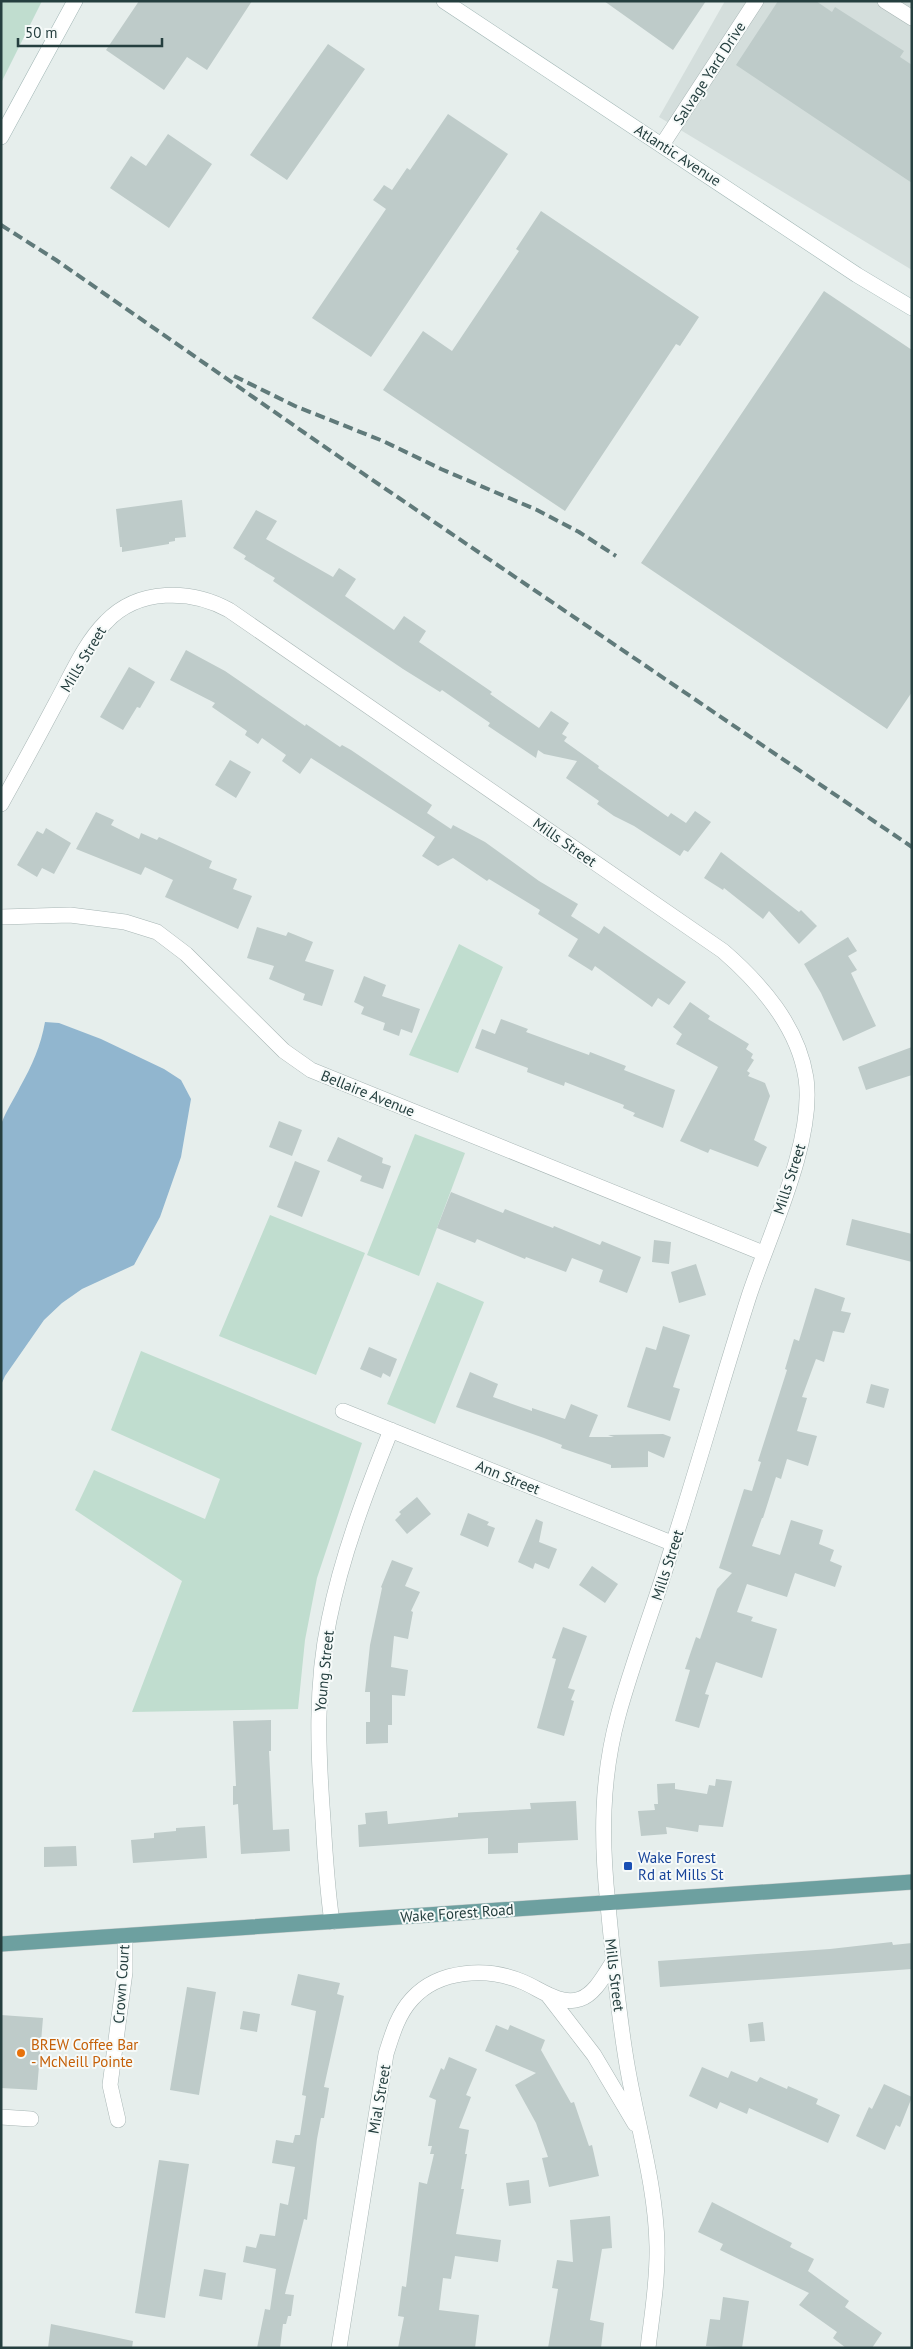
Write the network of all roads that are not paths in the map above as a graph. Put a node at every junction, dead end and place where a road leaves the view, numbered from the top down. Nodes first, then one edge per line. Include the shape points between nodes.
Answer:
1 (75, 1) edge
2 (444, 1) edge
3 (756, 1) edge
4 (885, 1) edge
5 (912, 18) edge
6 (1, 138) edge
7 (662, 144) junction
8 (912, 308) edge
9 (1, 804) edge
10 (1, 917) edge
11 (763, 1252) junction
12 (343, 1410) dead end
13 (391, 1430) junction
14 (674, 1544) junction
15 (912, 1882) edge
16 (608, 1903) junction
17 (332, 1922) junction
18 (125, 1936) junction
19 (1, 1944) edge
20 (613, 1962) junction
21 (546, 1993) junction
22 (1, 2117) edge
23 (31, 2119) dead end
24 (118, 2120) dead end
25 (641, 2135) junction
26 (339, 2348) edge
27 (648, 2348) edge

1 - 6 street
2 - 7 street, Atlantic Avenue
3 - 7 street, Salvage Yard Drive
4 - 5 street
7 - 8 street, Atlantic Avenue via 857,275
9 - 11 street, Mills Street via 85,652 106,621 138,602 166,595 193,596 229,610 723,951 760,985 797,1048 807,1099 797,1159
10 - 11 street, Bellaire Avenue via 70,914 109,918 145,927 186,954 284,1051 311,1070
11 - 14 street, Mills Street
12 - 13 street, Ann Street
13 - 14 street, Ann Street
13 - 17 street, Young Street via 350,1542 334,1598 323,1656 318,1757
14 - 16 street, Mills Street via 608,1758 603,1807
15 - 16 main road, Wake Forest Road
16 - 17 main road, Wake Forest Road
16 - 20 street, Mills Street
17 - 18 main road, Wake Forest Road
18 - 19 main road, Wake Forest Road
18 - 24 street, Crown Court via 125,1972 110,2085
20 - 21 street, Mial Street via 596,1986 581,1999 563,2000
20 - 25 street, Mills Street
21 - 25 street, Mial Street via 594,2055
21 - 26 street, Mial Street via 498,1974 460,1974 428,1986 412,1999 400,2016 386,2054 379,2091
22 - 23 street
25 - 27 street, Mills Street via 657,2245 656,2288

